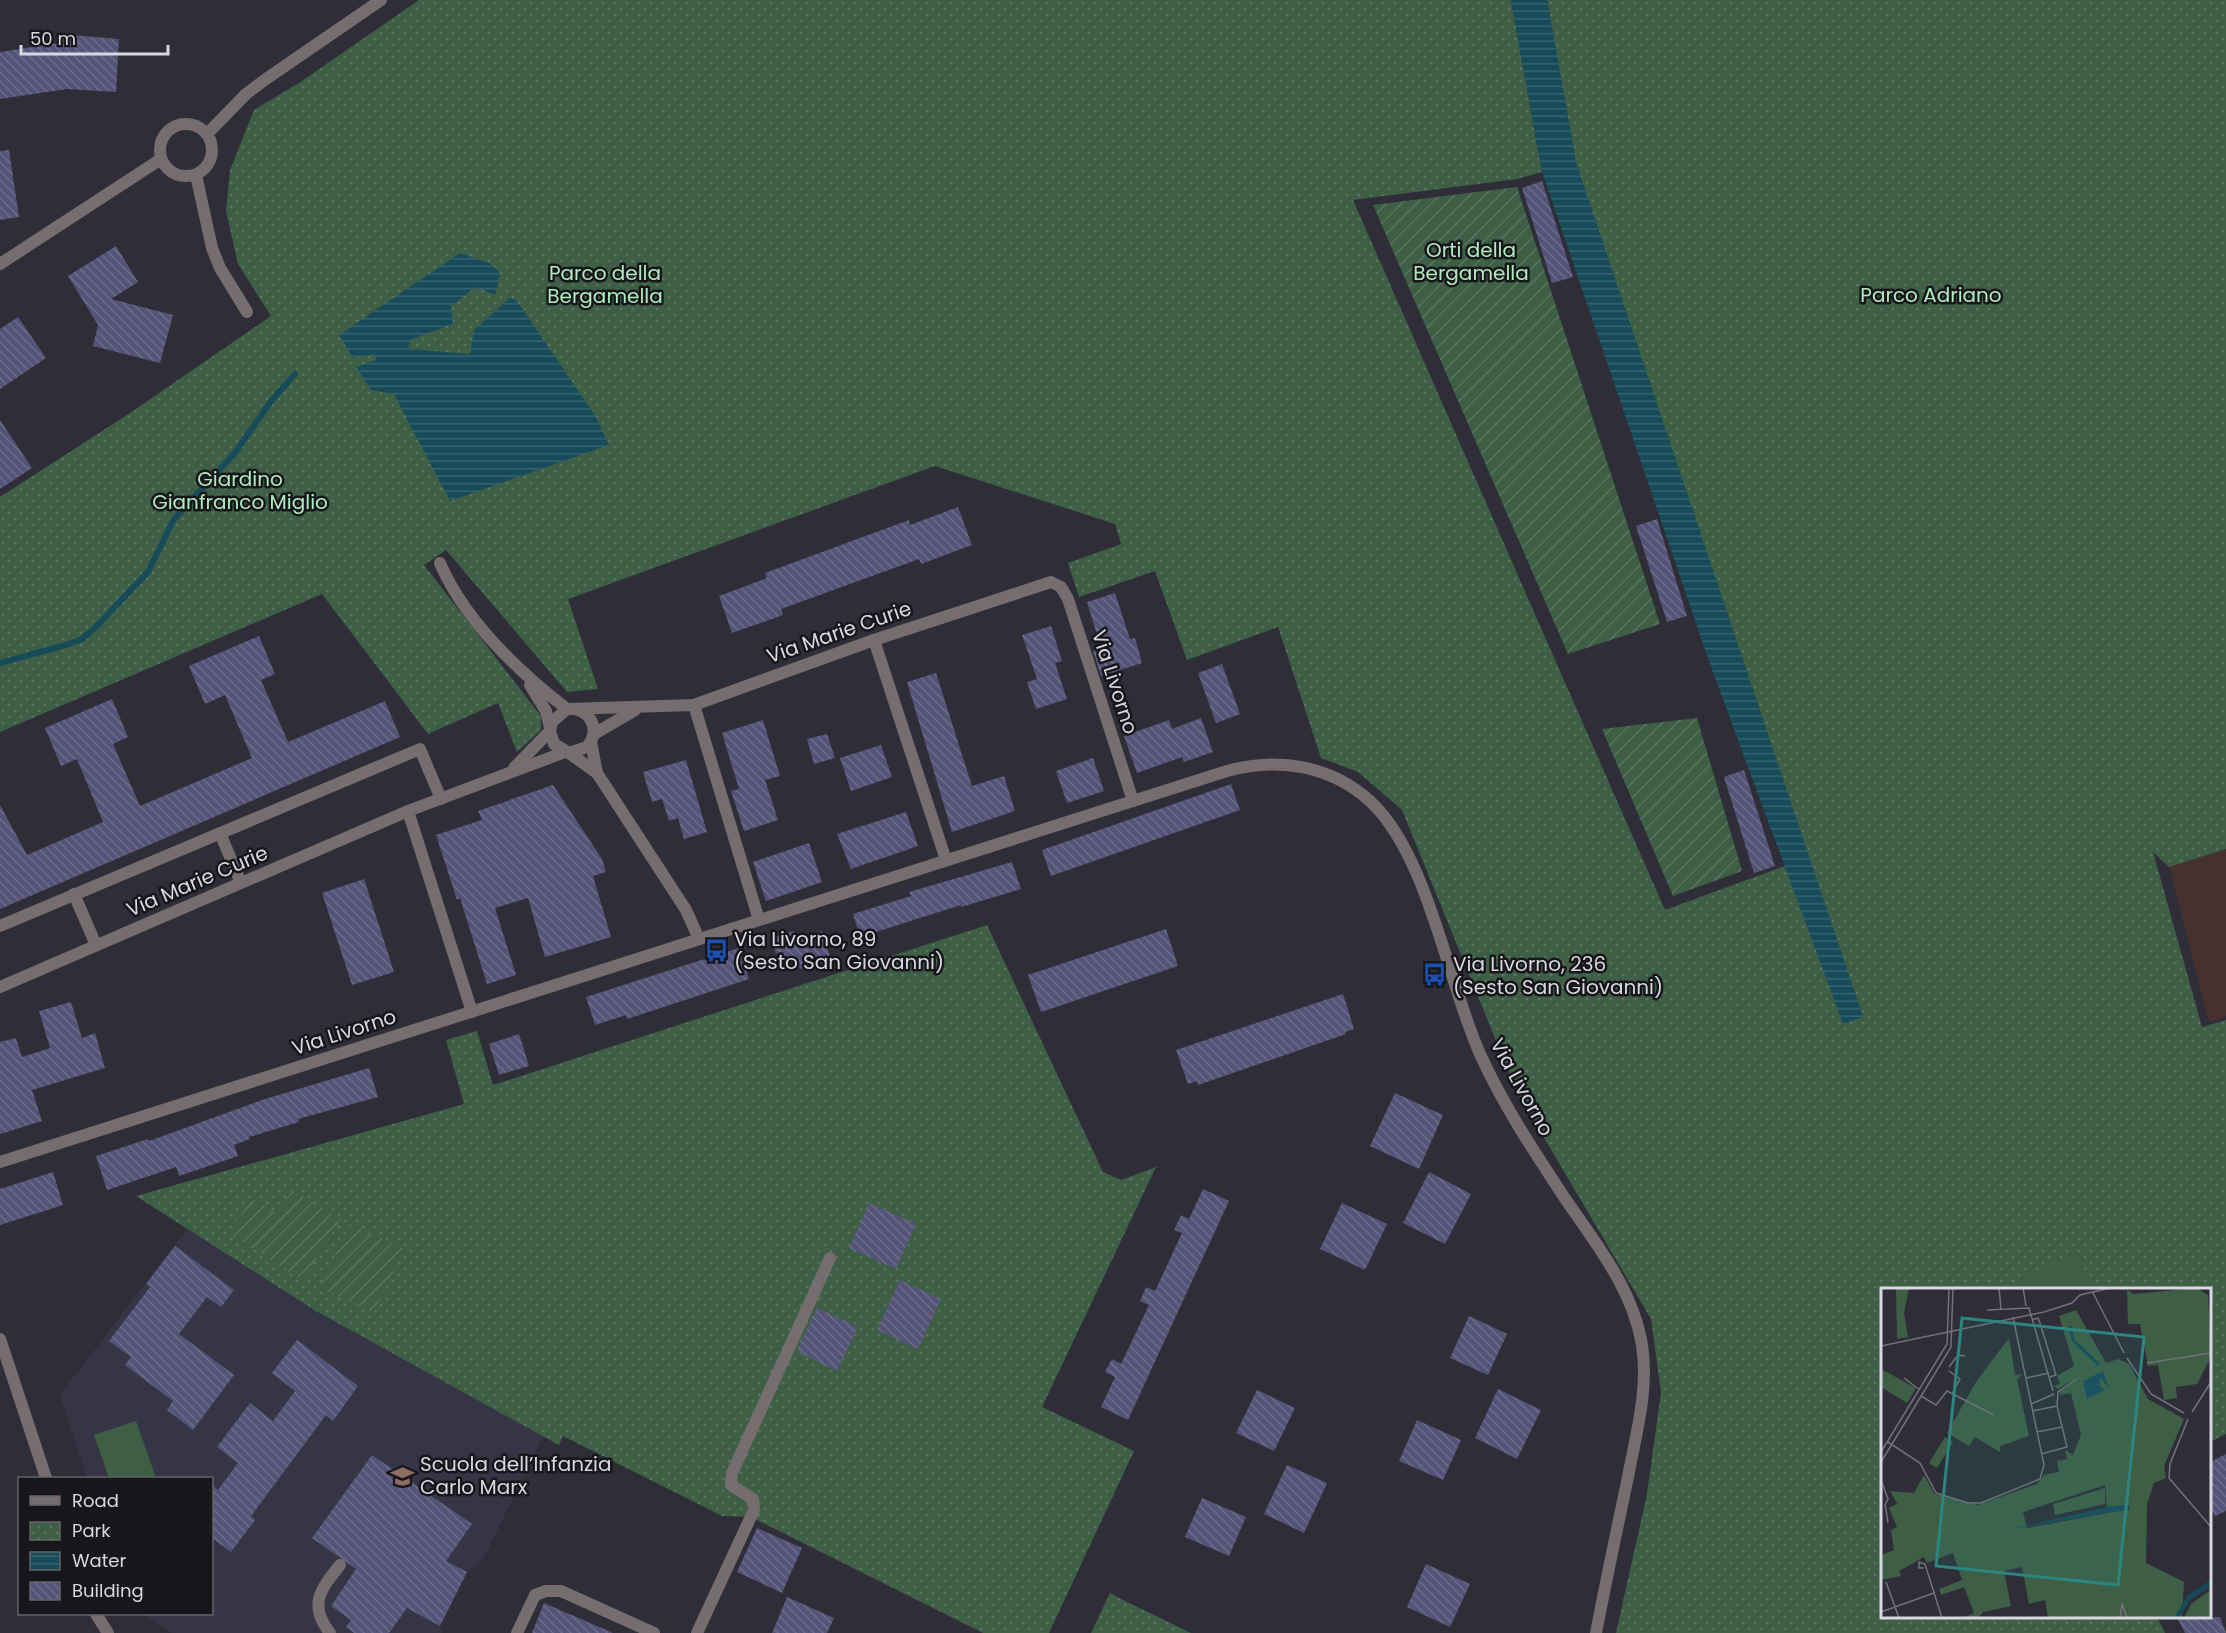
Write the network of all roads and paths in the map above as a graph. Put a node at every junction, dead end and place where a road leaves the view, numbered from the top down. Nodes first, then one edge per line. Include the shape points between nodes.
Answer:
1 (381, 0) edge
2 (207, 134) junction
3 (161, 159) junction
4 (196, 175) junction
5 (0, 264) edge
6 (247, 312) dead end
7 (440, 563) dead end
8 (1051, 582) joint
9 (874, 640) junction
10 (525, 677) junction
11 (694, 705) junction
12 (639, 708) junction
13 (571, 709) junction
14 (550, 729) junction
15 (593, 738) junction
16 (567, 753) junction
17 (509, 773) junction
18 (597, 773) junction
19 (441, 799) junction
20 (1133, 801) junction
21 (408, 811) junction
22 (220, 833) junction
23 (946, 860) junction
24 (241, 883) junction
25 (74, 894) junction
26 (759, 920) junction
27 (0, 926) edge
28 (699, 939) junction
29 (96, 945) junction
30 (0, 987) edge
31 (472, 1012) junction
32 (0, 1162) edge
33 (830, 1258) dead end
34 (0, 1339) edge
35 (45, 1477) edge
36 (340, 1565) dead end
37 (90, 1615) edge
38 (97, 1615) edge
39 (97, 1633) edge
40 (108, 1633) edge
41 (330, 1633) edge
42 (517, 1633) edge
43 (654, 1633) edge
44 (698, 1633) edge
45 (1596, 1633) edge

1 - 2 street via 246,94
2 - 3 street via 193,124 170,129 161,142
2 - 4 street via 212,157
3 - 4 street via 179,176
3 - 5 street
4 - 6 street via 219,268
7 - 10 street via 448,583
8 - 9 street, Via Marie Curie
8 - 20 street, Via Livorno via 1061,587 1068,599
9 - 11 street, Via Marie Curie
9 - 23 street
10 - 13 street
10 - 14 street via 546,711
11 - 12 street, Via Marie Curie
11 - 26 street
12 - 13 street, Via Marie Curie
12 - 15 street, Via Marie Curie via 617,718
13 - 14 street via 556,716
13 - 15 street via 582,711 592,720
14 - 16 street via 554,744
14 - 17 street, Via Marie Curie
15 - 16 street via 582,751
15 - 18 street
16 - 17 street, Via Marie Curie
16 - 18 street
17 - 19 street, Via Marie Curie
18 - 28 street via 686,910
19 - 21 street, Via Marie Curie
19 - 22 street via 420,748
20 - 23 street, Via Livorno
20 - 45 street, Via Livorno via 1241,767 1304,767 1334,776 1357,790 1384,816 1406,850 1471,1032 1494,1083 1612,1269 1638,1328 1644,1364 1641,1405
21 - 24 street, Via Marie Curie
21 - 31 street
22 - 24 street
22 - 25 street
23 - 26 street, Via Livorno
24 - 29 street, Via Marie Curie
25 - 27 street
25 - 29 street
26 - 28 street, Via Livorno
28 - 31 street, Via Livorno
29 - 30 street, Via Marie Curie
31 - 32 street, Via Livorno
33 - 44 street via 732,1473 731,1485 753,1499 754,1510
34 - 35 street
36 - 41 street via 324,1586 318,1603 320,1619
37 - 39 street
38 - 40 street
42 - 43 street via 535,1595 561,1591

